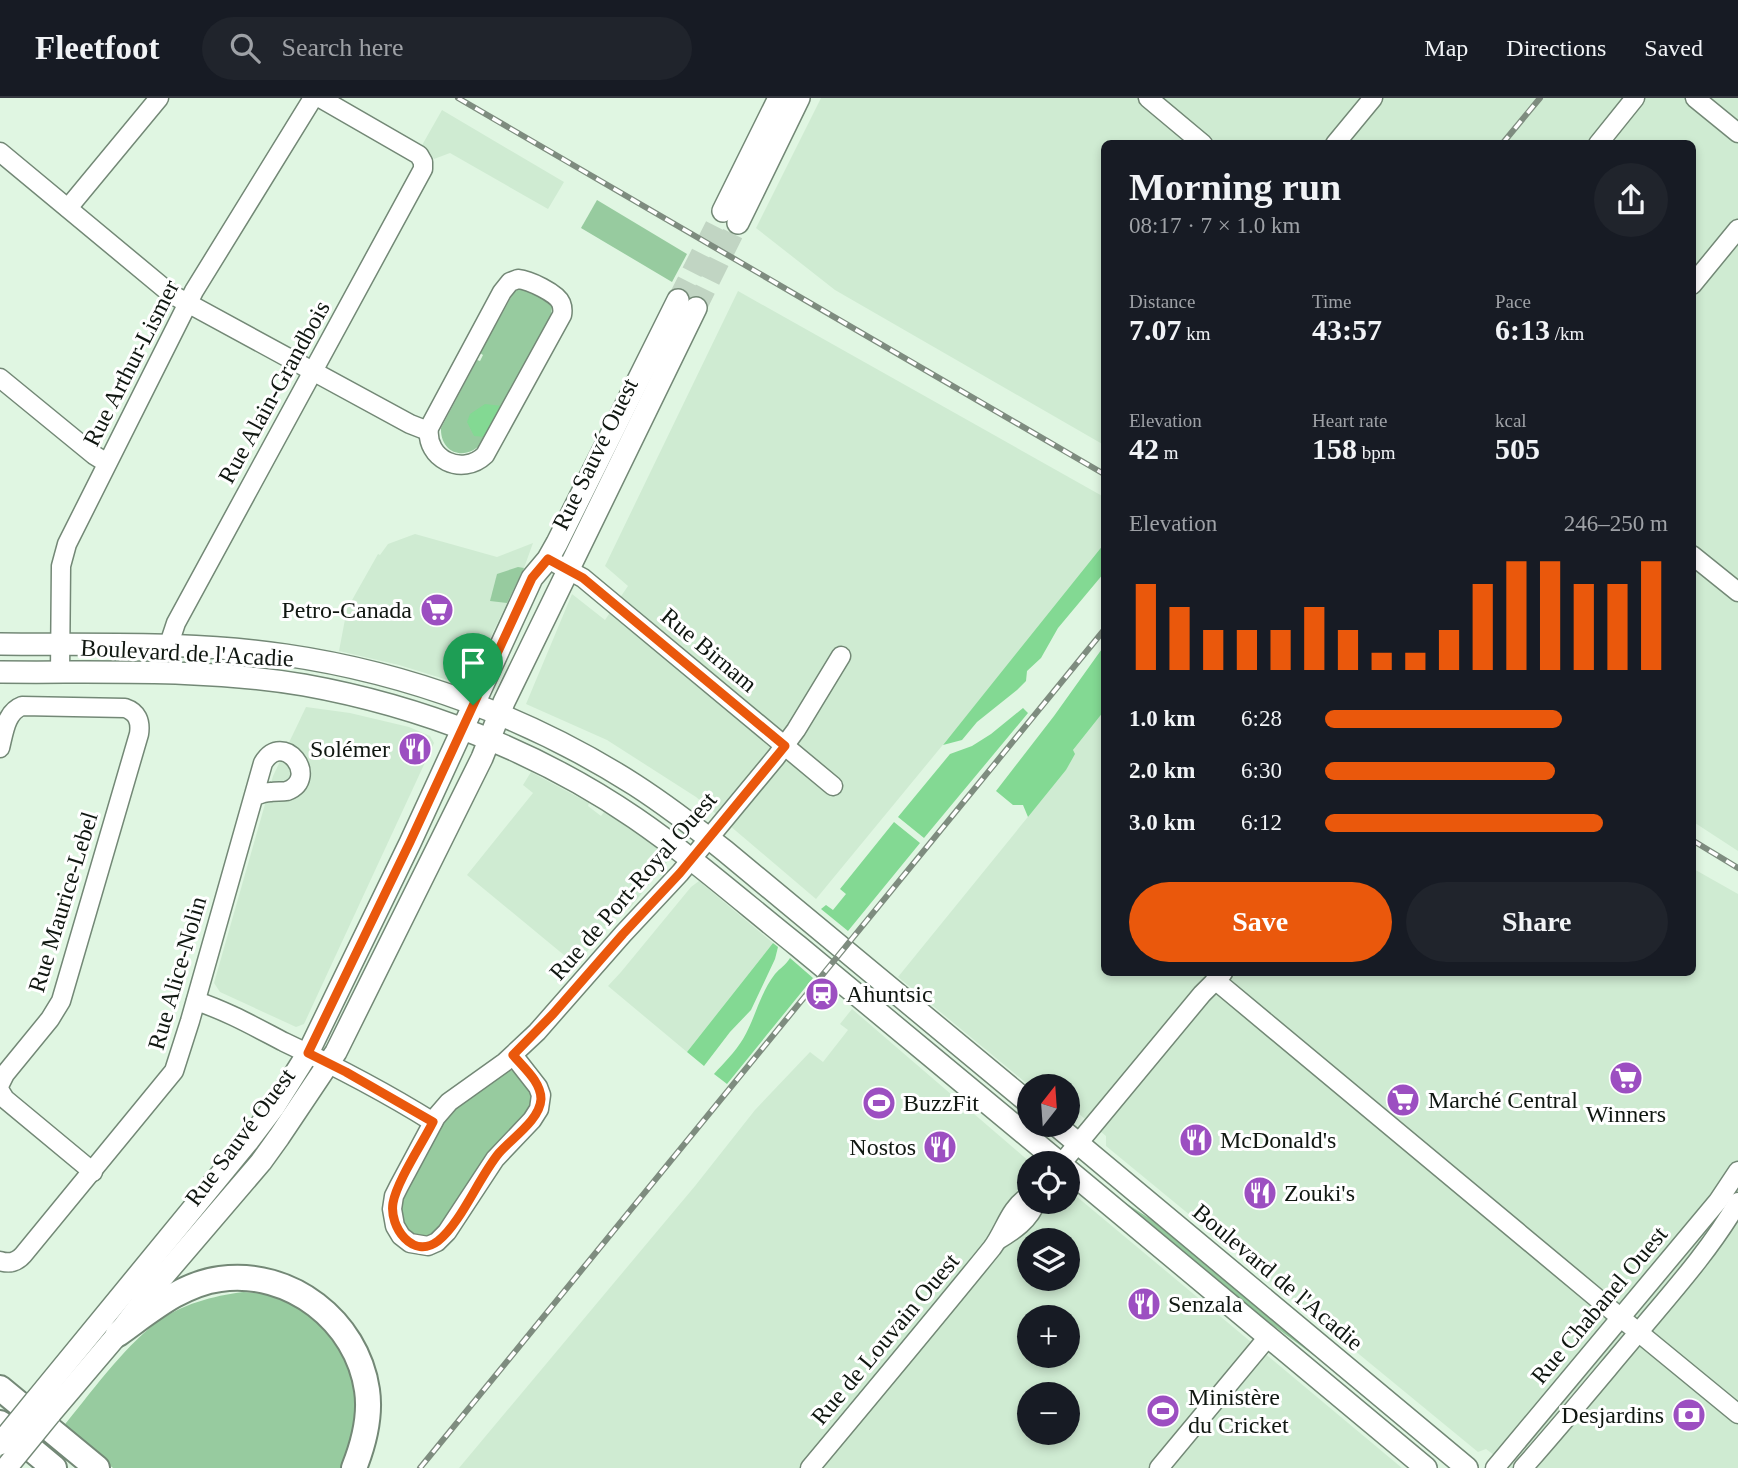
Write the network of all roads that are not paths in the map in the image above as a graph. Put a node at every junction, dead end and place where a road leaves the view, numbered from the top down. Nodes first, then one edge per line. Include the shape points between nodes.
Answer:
1 (159, 98) edge
2 (313, 98) edge
3 (320, 98) edge
4 (779, 98) edge
5 (799, 98) edge
6 (1148, 98) edge
7 (1373, 98) edge
8 (1635, 98) edge
9 (1695, 98) edge
10 (1738, 133) edge
11 (1198, 140) edge
12 (1338, 140) edge
13 (1601, 140) edge
14 (0, 152) edge
15 (68, 208) junction
16 (1738, 229) edge
17 (1696, 280) edge
18 (188, 303) junction
19 (313, 372) junction
20 (0, 378) edge
21 (428, 431) junction
22 (107, 463) junction
23 (1696, 558) edge
24 (548, 559) junction
25 (569, 569) junction
26 (1738, 592) edge
27 (0, 644) edge
28 (61, 645) junction
29 (171, 646) junction
30 (841, 656) dead end
31 (0, 672) edge
32 (60, 673) junction
33 (473, 705) junction
34 (499, 714) junction
35 (461, 729) junction
36 (489, 740) junction
37 (785, 746) junction
38 (0, 748) edge
39 (833, 786) dead end
40 (255, 796) dead end
41 (709, 838) junction
42 (692, 860) junction
43 (1219, 977) edge
44 (196, 1001) junction
45 (308, 1053) junction
46 (513, 1055) junction
47 (328, 1063) junction
48 (0, 1084) edge
49 (0, 1091) edge
50 (1017, 1093) edge
51 (433, 1122) junction
52 (1071, 1138) edge
53 (1078, 1144) junction
54 (1045, 1151) edge
55 (1072, 1151) edge
56 (1738, 1171) edge
57 (93, 1172) junction
58 (1080, 1180) edge
59 (1738, 1202) edge
60 (1017, 1207) edge
61 (1029, 1214) edge
62 (998, 1240) junction
63 (0, 1261) edge
64 (1620, 1317) junction
65 (1639, 1332) junction
66 (118, 1334) junction
67 (1268, 1337) junction
68 (0, 1388) edge
69 (43, 1408) junction
70 (1738, 1414) edge
71 (0, 1423) edge
72 (0, 1444) edge
73 (6, 1468) edge
74 (54, 1468) edge
75 (97, 1468) edge
76 (354, 1468) edge
77 (810, 1468) edge
78 (1159, 1468) edge
79 (1426, 1468) edge
80 (1467, 1468) edge
81 (1495, 1468) edge
82 (1523, 1468) edge

1 - 15 street
2 - 18 street, Rue Arthur-Lismer
3 - 19 street, Rue Alain-Grandbois via 415,153 424,166
4 - 5 main road via 730,217
6 - 11 street
7 - 12 street
8 - 13 street
9 - 10 street
14 - 15 street
15 - 18 street
16 - 17 street
18 - 19 street
18 - 22 street, Rue Arthur-Lismer
19 - 21 street
19 - 29 street, Rue Alain-Grandbois via 176,623
20 - 22 street
21 - 21 street via 433,449 449,463 467,465 482,458 561,318 559,299 525,279 508,285
22 - 28 street, Rue Arthur-Lismer via 63,555
23 - 26 street
24 - 25 street, Rue Birnam
24 - 25 main road, Rue Sauvé Ouest via 687,304
24 - 33 main road, Rue Sauvé Ouest via 532,578
25 - 34 main road, Rue Sauvé Ouest
25 - 37 street, Rue Birnam
27 - 28 main road, Boulevard de l'Acadie
28 - 29 main road, Boulevard de l'Acadie
28 - 32 street, Rue Arthur-Lismer
29 - 33 main road, Boulevard de l'Acadie via 261,652 331,663
30 - 37 street, Rue de Port-Royal Ouest
31 - 32 main road, Boulevard de l'Acadie
32 - 35 main road, Boulevard de l'Acadie via 182,674 274,681 384,704
33 - 34 main road, Boulevard de l'Acadie
33 - 35 main road, Rue Sauvé Ouest
34 - 36 main road, Rue Sauvé Ouest
34 - 41 main road, Boulevard de l'Acadie via 600,763
35 - 36 main road, Boulevard de l'Acadie
35 - 45 main road, Rue Sauvé Ouest
36 - 42 main road, Boulevard de l'Acadie via 596,793
36 - 47 main road, Rue Sauvé Ouest
37 - 39 street, Rue Birnam
37 - 41 street, Rue de Port-Royal Ouest
38 - 48 street, Rue Maurice-Lebel via 10,715 22,706 121,707 132,711 140,724 61,1001
40 - 44 street, Rue Alice-Nolin
41 - 42 street, Rue de Port-Royal Ouest
41 - 50 main road, Boulevard de l'Acadie
42 - 46 street, Rue de Port-Royal Ouest
42 - 54 main road, Boulevard de l'Acadie
43 - 53 street
43 - 64 street
44 - 45 street
44 - 57 street, Rue Alice-Nolin via 174,1071
45 - 47 street
45 - 69 main road, Rue Sauvé Ouest via 274,1107
46 - 51 street, Rue de Port-Royal Ouest via 453,1099
46 - 51 street, Rue de Port-Royal Ouest via 540,1091 535,1116 500,1152 447,1232 428,1246 416,1245 397,1230 394,1196
47 - 51 street
47 - 66 main road, Rue Sauvé Ouest via 261,1162
49 - 57 street
52 - 53 main road, Boulevard de l'Acadie
53 - 55 street
53 - 80 main road, Boulevard de l'Acadie
56 - 64 street, Rue Chabanel Ouest
57 - 63 street, Rue Alice-Nolin via 21,1258
58 - 67 main road
59 - 65 street, Rue Chabanel Ouest via 1709,1247
60 - 62 street, Rue de Louvain Ouest
61 - 62 street, Rue de Louvain Ouest via 1017,1229
62 - 77 street, Rue de Louvain Ouest
64 - 65 street
64 - 81 street, Rue Chabanel Ouest
65 - 70 street
65 - 82 street, Rue Chabanel Ouest
66 - 69 main road, Rue Sauvé Ouest
66 - 76 highway via 174,1295 221,1278 251,1279 300,1294 340,1328 362,1369 368,1422
67 - 78 street
67 - 79 main road
68 - 75 highway
69 - 72 main road, Rue Sauvé Ouest, bridge
69 - 73 main road, Rue Sauvé Ouest, bridge
71 - 74 highway

